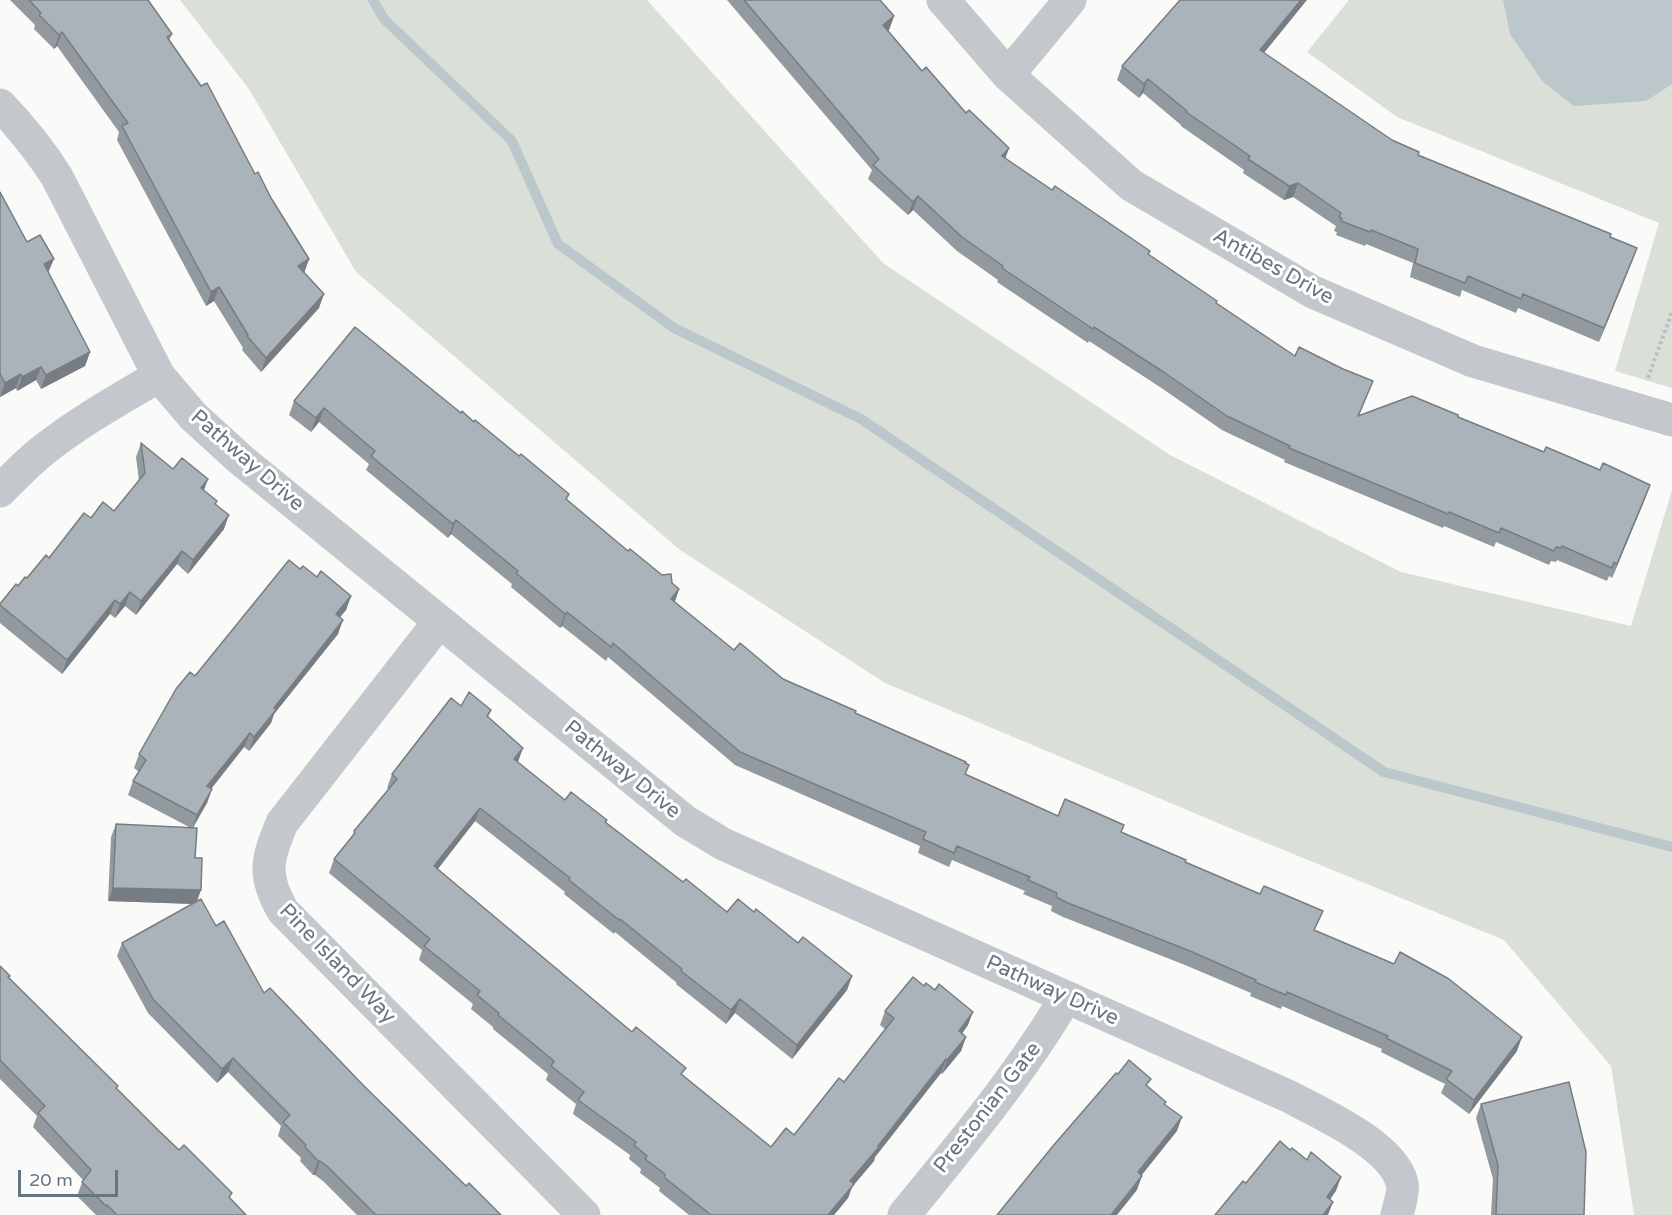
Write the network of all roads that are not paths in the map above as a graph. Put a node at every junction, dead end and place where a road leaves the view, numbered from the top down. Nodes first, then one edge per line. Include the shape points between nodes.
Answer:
1 (943, 0) edge
2 (1070, 0) edge
3 (1008, 75) junction
4 (0, 105) edge
5 (159, 376) junction
6 (1672, 420) edge
7 (0, 491) edge
8 (439, 622) junction
9 (1066, 997) junction
10 (584, 1215) edge
11 (904, 1215) edge
12 (1397, 1215) edge

1 - 3 street, Antibes Drive
2 - 3 street
3 - 6 street, Antibes Drive via 1131,185 1313,292 1473,361
4 - 5 street, Pathway Drive via 26,132 52,170
5 - 7 street via 60,437
5 - 8 street, Pathway Drive via 193,416 240,459
8 - 9 street, Pathway Drive via 685,821 723,844
8 - 10 street, Pine Island Way via 282,823 268,870 283,911
9 - 11 street, Prestonian Gate via 1044,1036 1003,1092
9 - 12 street, Pathway Drive via 1288,1096 1372,1144 1392,1162 1403,1184

